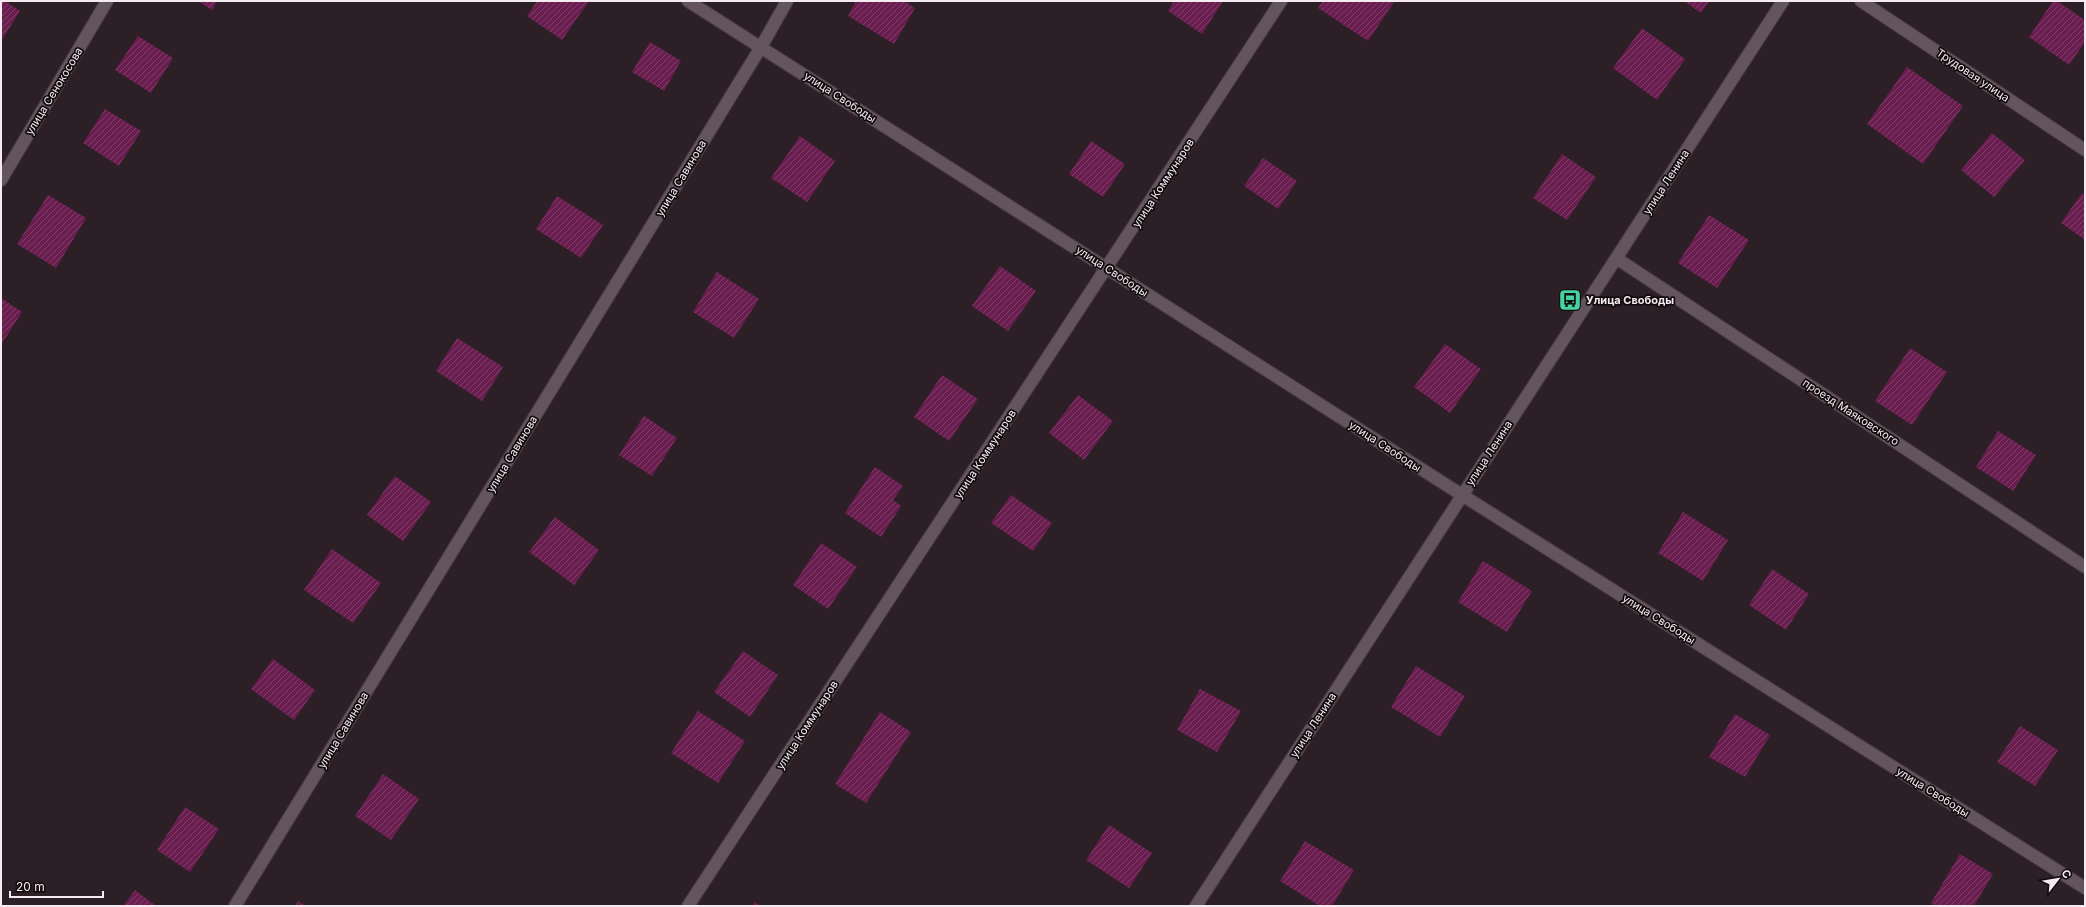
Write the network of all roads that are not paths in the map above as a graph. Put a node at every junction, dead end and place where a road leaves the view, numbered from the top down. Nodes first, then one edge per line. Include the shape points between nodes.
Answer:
1 (107, 1) edge
2 (688, 1) edge
3 (787, 1) edge
4 (1281, 1) edge
5 (1783, 1) edge
6 (1861, 1) edge
7 (761, 46) junction
8 (2085, 150) edge
9 (1, 180) edge
10 (1616, 258) junction
11 (1107, 268) junction
12 (1462, 495) junction
13 (2085, 567) edge
14 (2085, 888) edge
15 (235, 906) edge
16 (688, 906) edge
17 (1196, 906) edge

1 - 9 street, улица Сенокосова
2 - 7 street, улица Свободы
3 - 7 street, улица Савинова
4 - 11 street, улица Коммунаров
5 - 10 street, улица Ленина
6 - 8 street, Трудовая улица
7 - 11 street, улица Свободы
7 - 15 street, улица Савинова
10 - 12 street, улица Ленина
10 - 13 street, проезд Маяковского
11 - 12 street, улица Свободы
11 - 16 street, улица Коммунаров
12 - 14 street, улица Свободы
12 - 17 street, улица Ленина

